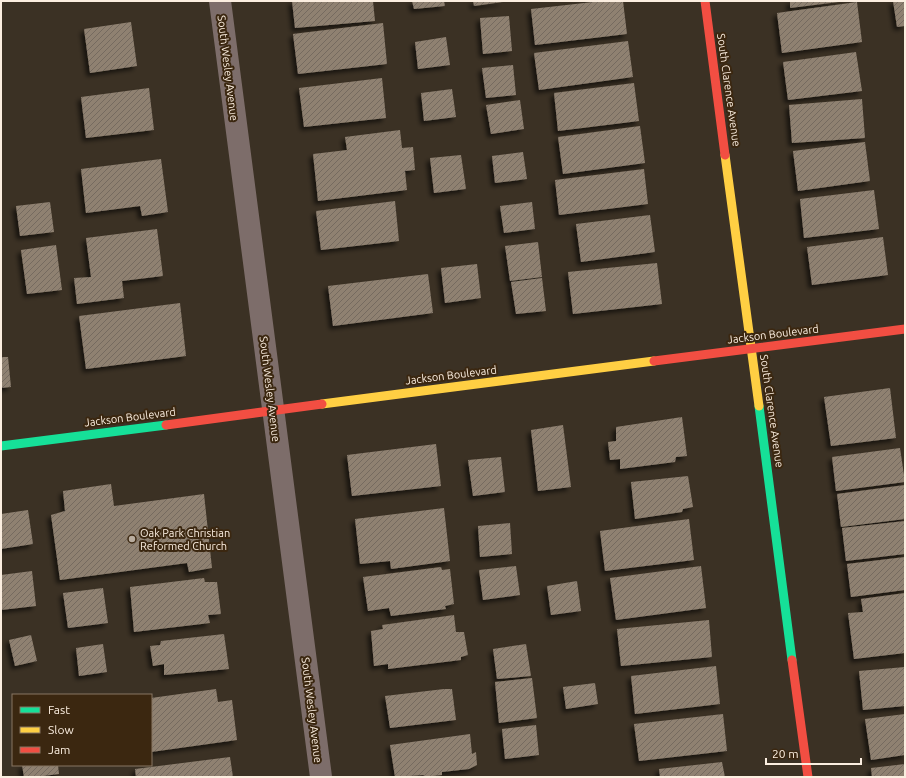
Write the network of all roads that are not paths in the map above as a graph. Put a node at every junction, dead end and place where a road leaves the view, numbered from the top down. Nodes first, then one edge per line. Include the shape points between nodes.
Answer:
1 (220, 1) edge
2 (705, 1) edge
3 (905, 329) edge
4 (752, 348) junction
5 (273, 411) junction
6 (1, 446) edge
7 (321, 777) edge
8 (808, 777) edge

1 - 5 street, South Wesley Avenue
2 - 4 street, South Clarence Avenue
3 - 4 street, Jackson Boulevard
4 - 5 street, Jackson Boulevard
4 - 8 street, South Clarence Avenue
5 - 6 street, Jackson Boulevard
5 - 7 street, South Wesley Avenue

